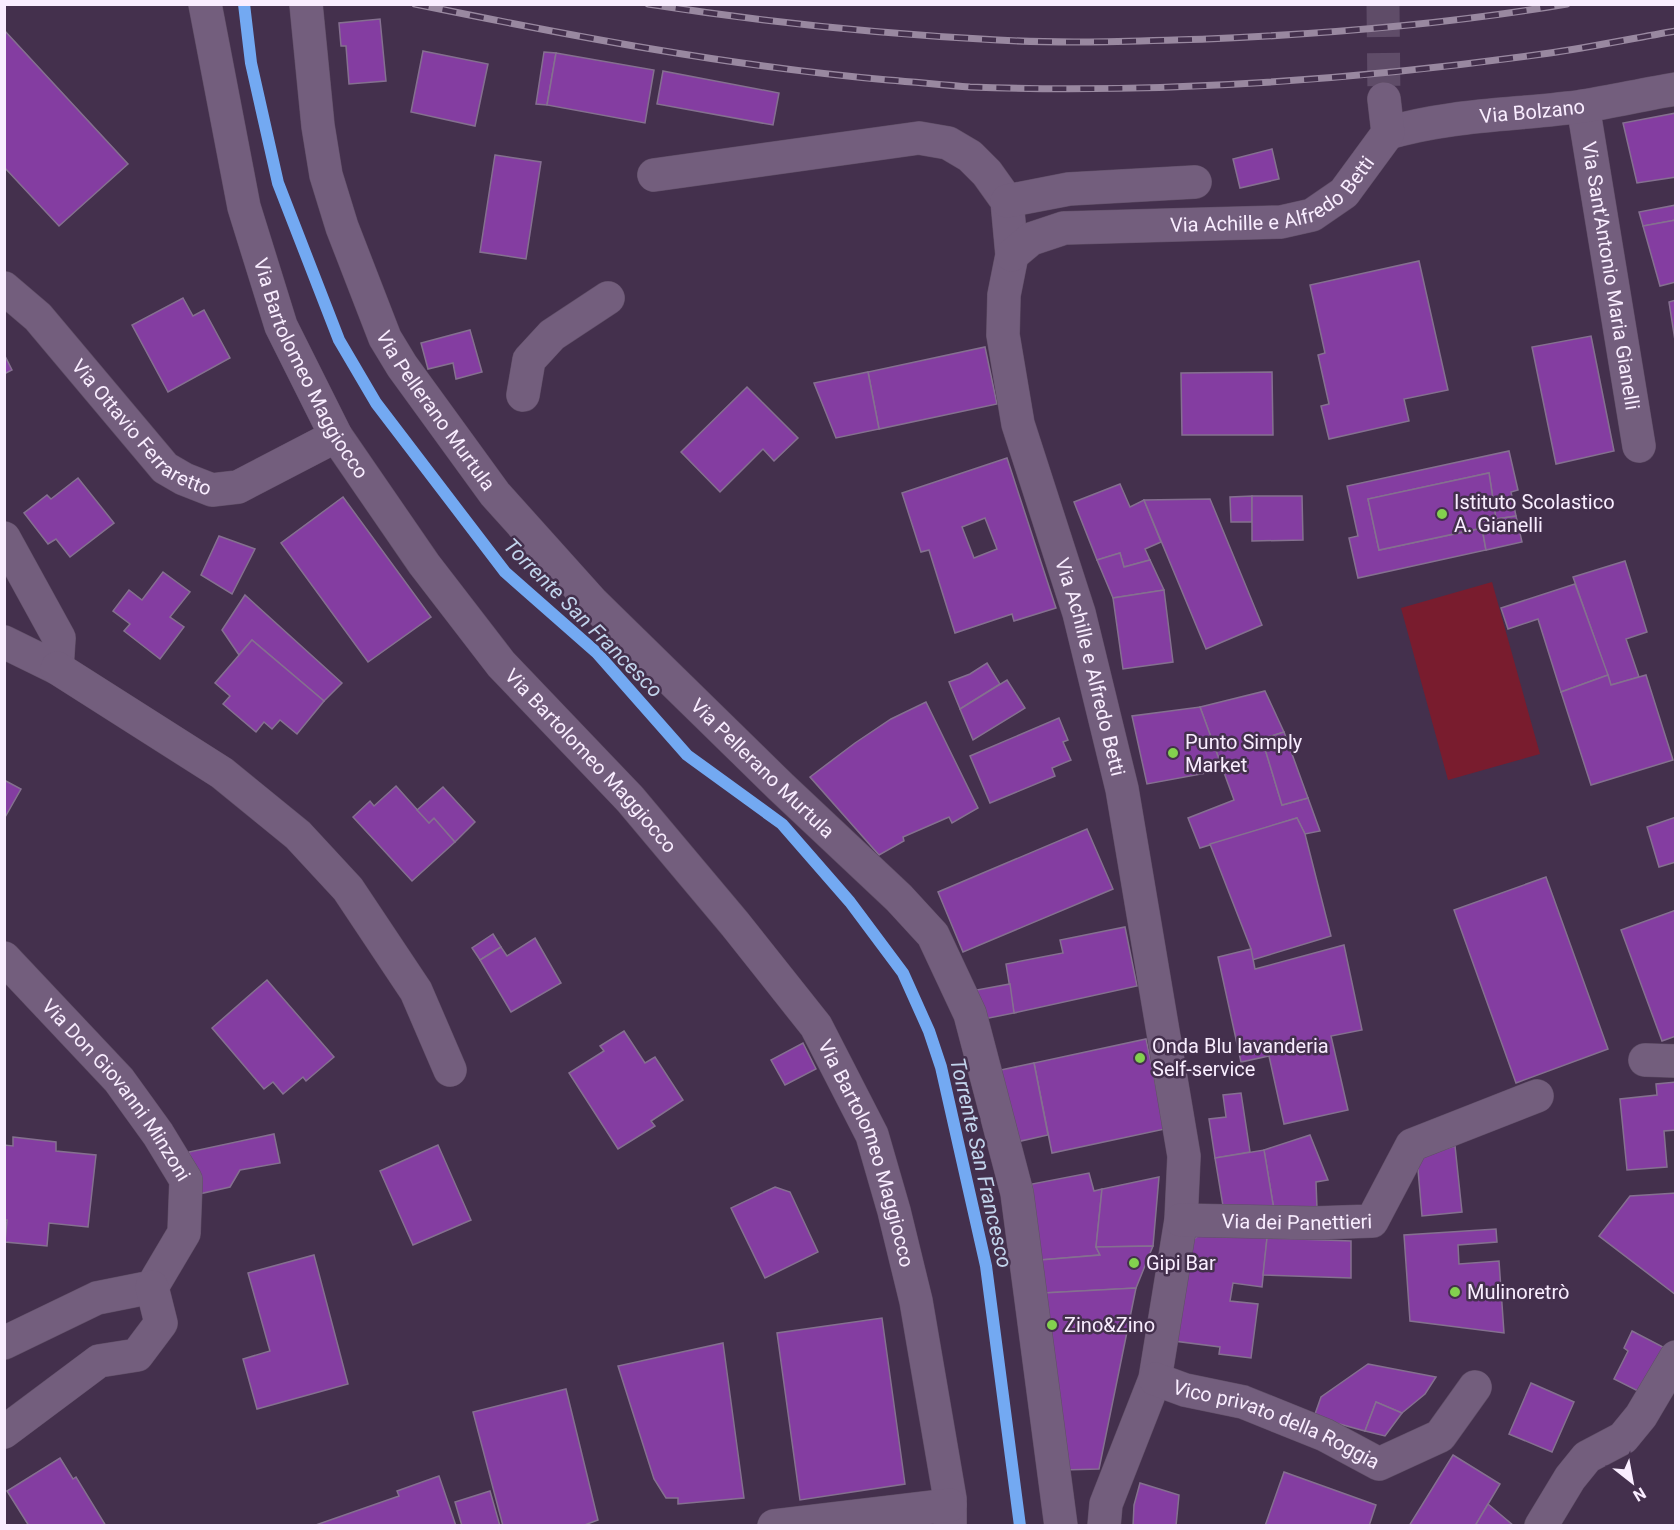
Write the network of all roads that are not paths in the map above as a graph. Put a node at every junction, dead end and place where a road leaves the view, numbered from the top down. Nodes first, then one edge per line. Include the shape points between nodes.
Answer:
1 (205, 4) edge
2 (306, 4) edge
3 (1676, 89) edge
4 (1384, 99) tunnel mouth
5 (1583, 106) junction
6 (1388, 133) junction
7 (654, 175) dead end
8 (1195, 182) dead end
9 (1006, 201) junction
10 (1012, 255) junction
11 (4, 288) edge
12 (608, 298) dead end
13 (523, 395) dead end
14 (336, 436) junction
15 (1639, 446) dead end
16 (4, 538) edge
17 (4, 642) edge
18 (57, 668) junction
19 (4, 958) edge
20 (450, 1070) dead end
21 (1537, 1096) dead end
22 (1181, 1220) junction
23 (152, 1287) junction
24 (4, 1343) edge
25 (1676, 1357) edge
26 (1155, 1379) junction
27 (1475, 1386) dead end
28 (4, 1432) edge
29 (950, 1515) edge
30 (774, 1526) edge
31 (1061, 1526) edge
32 (1104, 1526) edge
33 (1540, 1526) edge

1 - 14 street, Via Bartolomeo Maggiocco via 244,207 281,326
2 - 31 street, Via Pellerano Murtula via 326,176 385,338 402,366 495,494 593,603 933,935 970,1014 1017,1192
3 - 5 street, Via Bolzano
4 - 6 street, Via Achille e Alfredo Betti
5 - 6 street, Via Bolzano via 1418,124
5 - 15 street, Via Sant'Antonio Maria Gianelli
6 - 10 street, Via Achille e Alfredo Betti via 1344,193 1312,215 1281,222 1064,228 1031,239
7 - 9 street via 919,138 948,143 970,156
8 - 9 street via 1070,189
9 - 10 street
10 - 22 street, Via Achille e Alfredo Betti via 1004,295 1003,335 1016,413 1079,613 1122,789 1184,1156
11 - 14 street, Via Ottavio Ferraretto via 38,317 165,468 184,479 212,490 238,486
12 - 13 street via 552,335 529,360
14 - 29 street, Via Bartolomeo Maggiocco via 424,564 501,664 630,799 816,1026 872,1135 894,1211 916,1301
16 - 18 street via 59,638
17 - 18 street
18 - 20 street via 222,773 298,835 348,889 416,991
19 - 23 street, Via Don Giovanni Minzoni via 119,1080 186,1180 184,1233
21 - 22 street, Via dei Panettieri via 1412,1145 1372,1221
22 - 26 street, Via Achille e Alfredo Betti
23 - 24 street via 97,1298
23 - 28 street via 162,1323 138,1355 99,1361
25 - 33 street via 1641,1416 1623,1438 1587,1457
26 - 27 street, Vico privato della Roggia via 1185,1390 1243,1401 1325,1435 1379,1464 1440,1436
26 - 32 street, Via Achille e Alfredo Betti via 1106,1504
29 - 30 street

